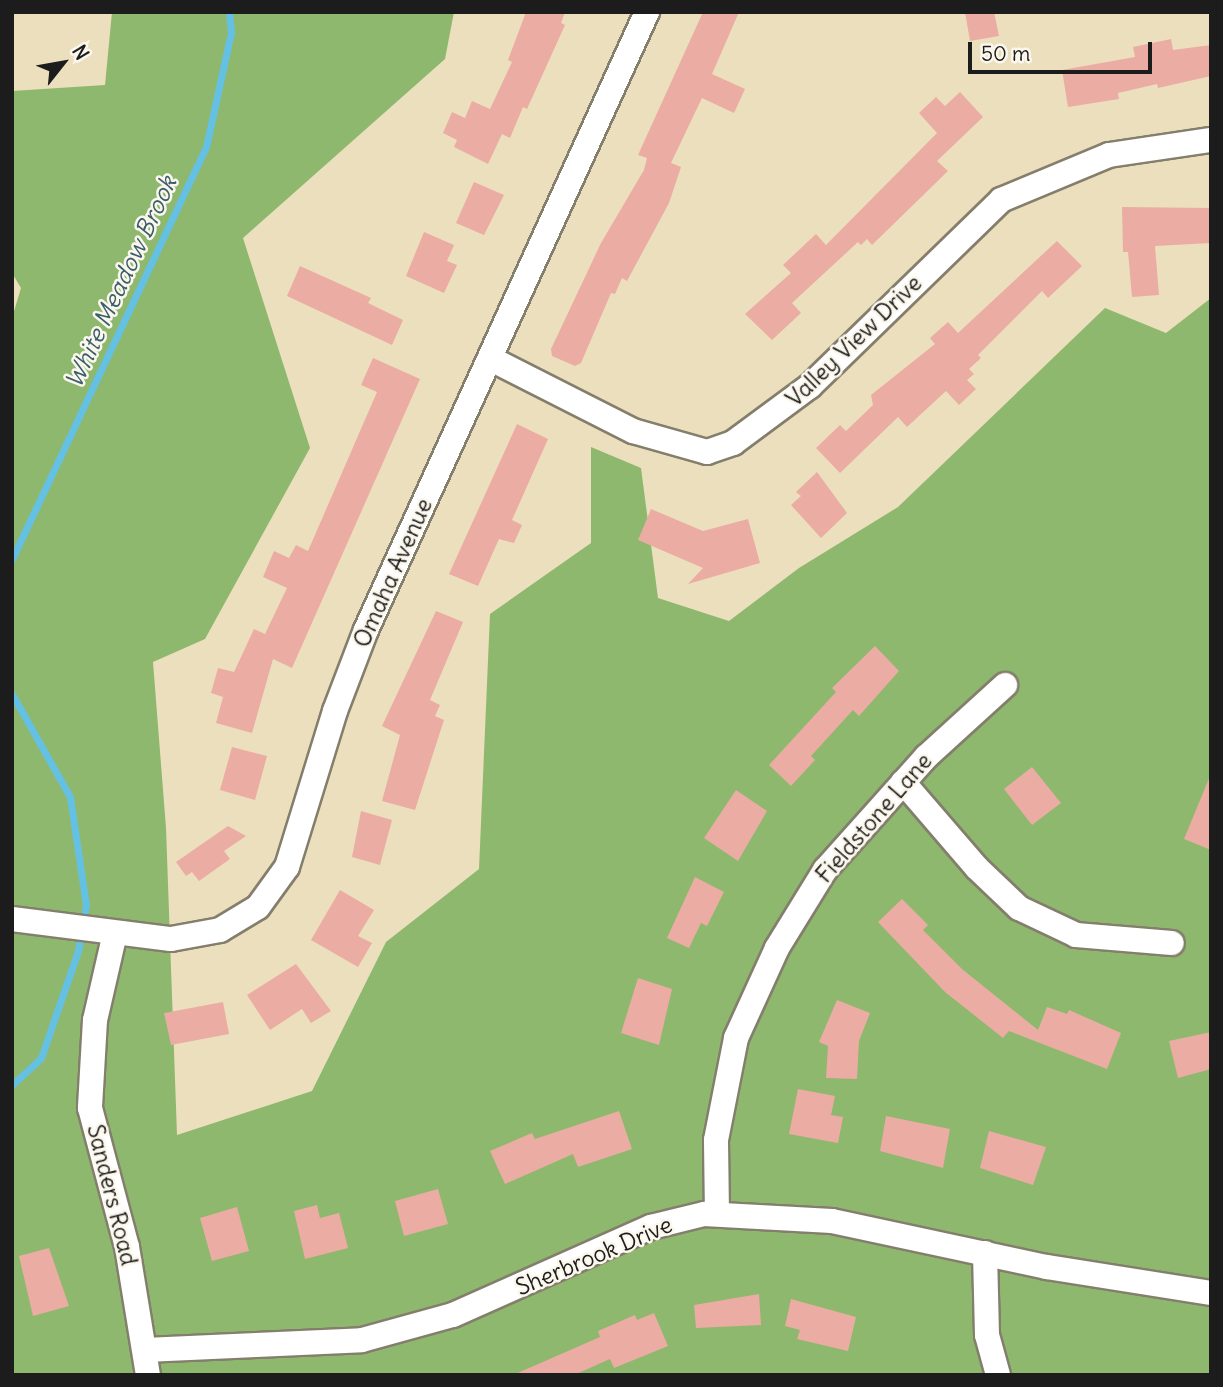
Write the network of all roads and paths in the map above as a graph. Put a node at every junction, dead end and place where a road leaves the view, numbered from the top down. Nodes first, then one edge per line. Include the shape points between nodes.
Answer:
1 (647, 12) edge
2 (1211, 140) edge
3 (489, 362) junction
4 (1005, 685) dead end
5 (903, 782) junction
6 (12, 919) edge
7 (107, 933) junction
8 (1172, 943) dead end
9 (717, 1214) junction
10 (985, 1253) junction
11 (1211, 1293) edge
12 (147, 1363) edge
13 (998, 1375) edge

1 - 3 street, Omaha Avenue
2 - 3 street, Valley View Drive via 1110,155 1001,200 810,386 743,437 707,453 633,431
3 - 7 street, Omaha Avenue via 366,630 335,711 287,867 258,907 220,930 171,939
4 - 5 street, Fieldstone Lane
5 - 8 street via 977,868 1019,908 1076,935
5 - 9 street, Fieldstone Lane via 825,870 777,948 736,1038 716,1140
6 - 7 street, Omaha Avenue
7 - 12 street, Sanders Road via 95,1020 90,1108 127,1247
9 - 10 street, Sherbrook Drive via 832,1221
9 - 12 street, Sherbrook Drive via 651,1227 453,1315 362,1340
10 - 11 street, Sherbrook Drive
10 - 13 street via 987,1335

